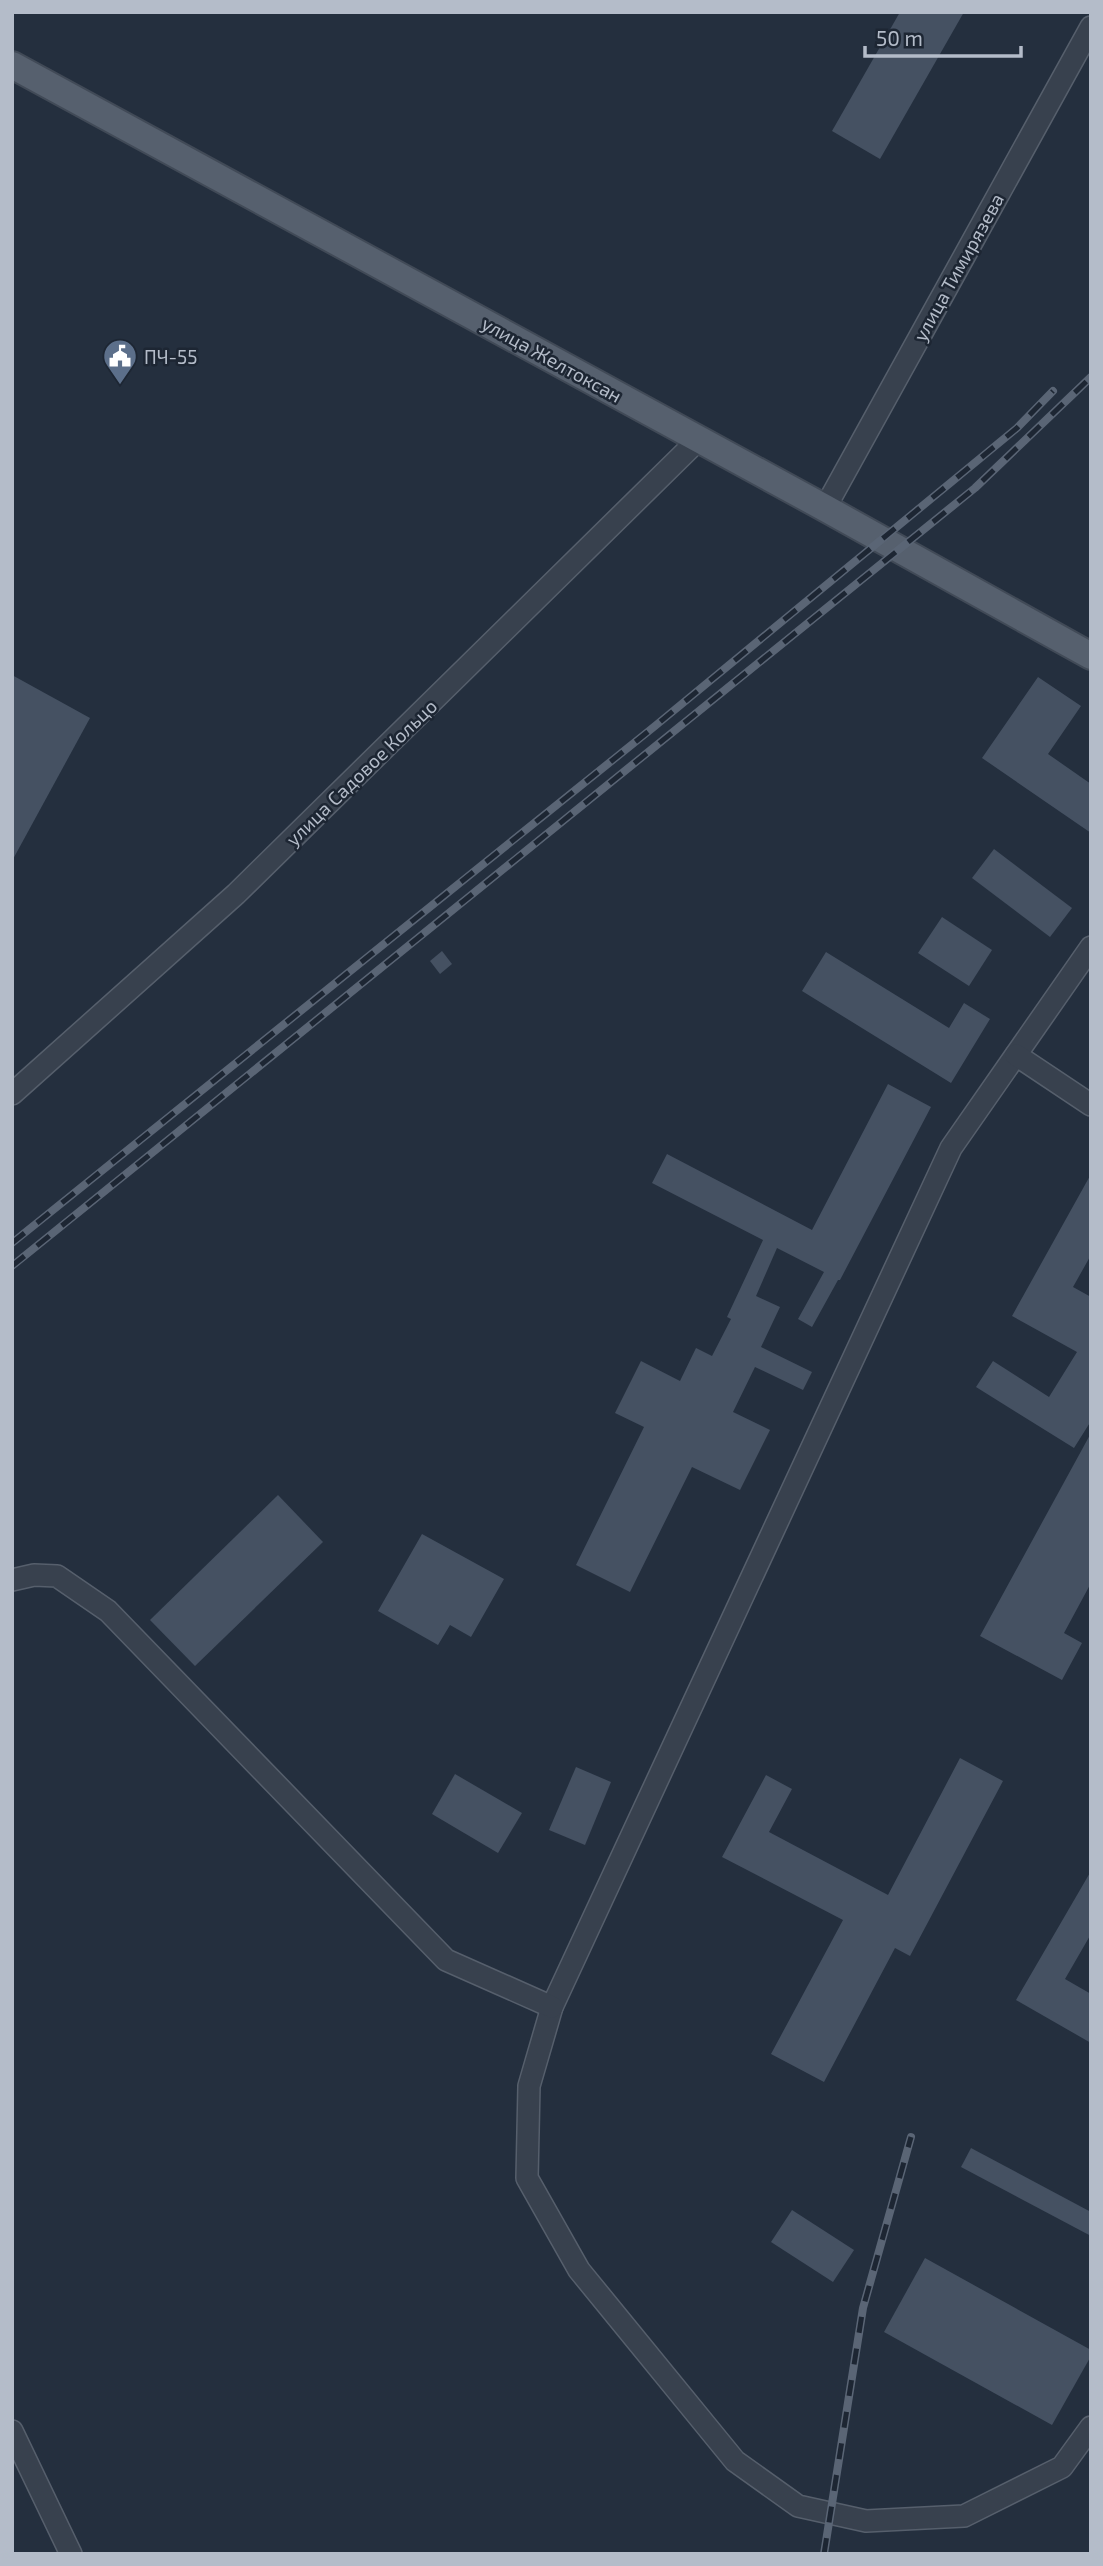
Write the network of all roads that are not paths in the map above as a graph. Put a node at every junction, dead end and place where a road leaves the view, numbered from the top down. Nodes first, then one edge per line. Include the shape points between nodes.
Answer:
1 (1091, 27) edge
2 (12, 65) edge
3 (699, 439) junction
4 (825, 508) junction
5 (1091, 656) edge
6 (1091, 947) edge
7 (1016, 1055) junction
8 (12, 1094) edge
9 (1091, 1105) edge
10 (12, 1580) edge
11 (552, 2007) junction
12 (1091, 2427) edge
13 (12, 2431) edge
14 (71, 2554) edge

1 - 4 street, улица Тимирязева
2 - 3 main road, улица Желтоксан
3 - 4 main road, улица Желтоксан
3 - 8 street, улица Садовое Кольцо via 236,894
4 - 5 main road, улица Желтоксан
6 - 7 street
7 - 9 street
7 - 11 street via 951,1148
10 - 11 street via 57,1576 107,1612 446,1960
11 - 12 street via 529,2086 527,2178 579,2270 735,2461 798,2506 866,2521 964,2516 1062,2467
13 - 14 street

